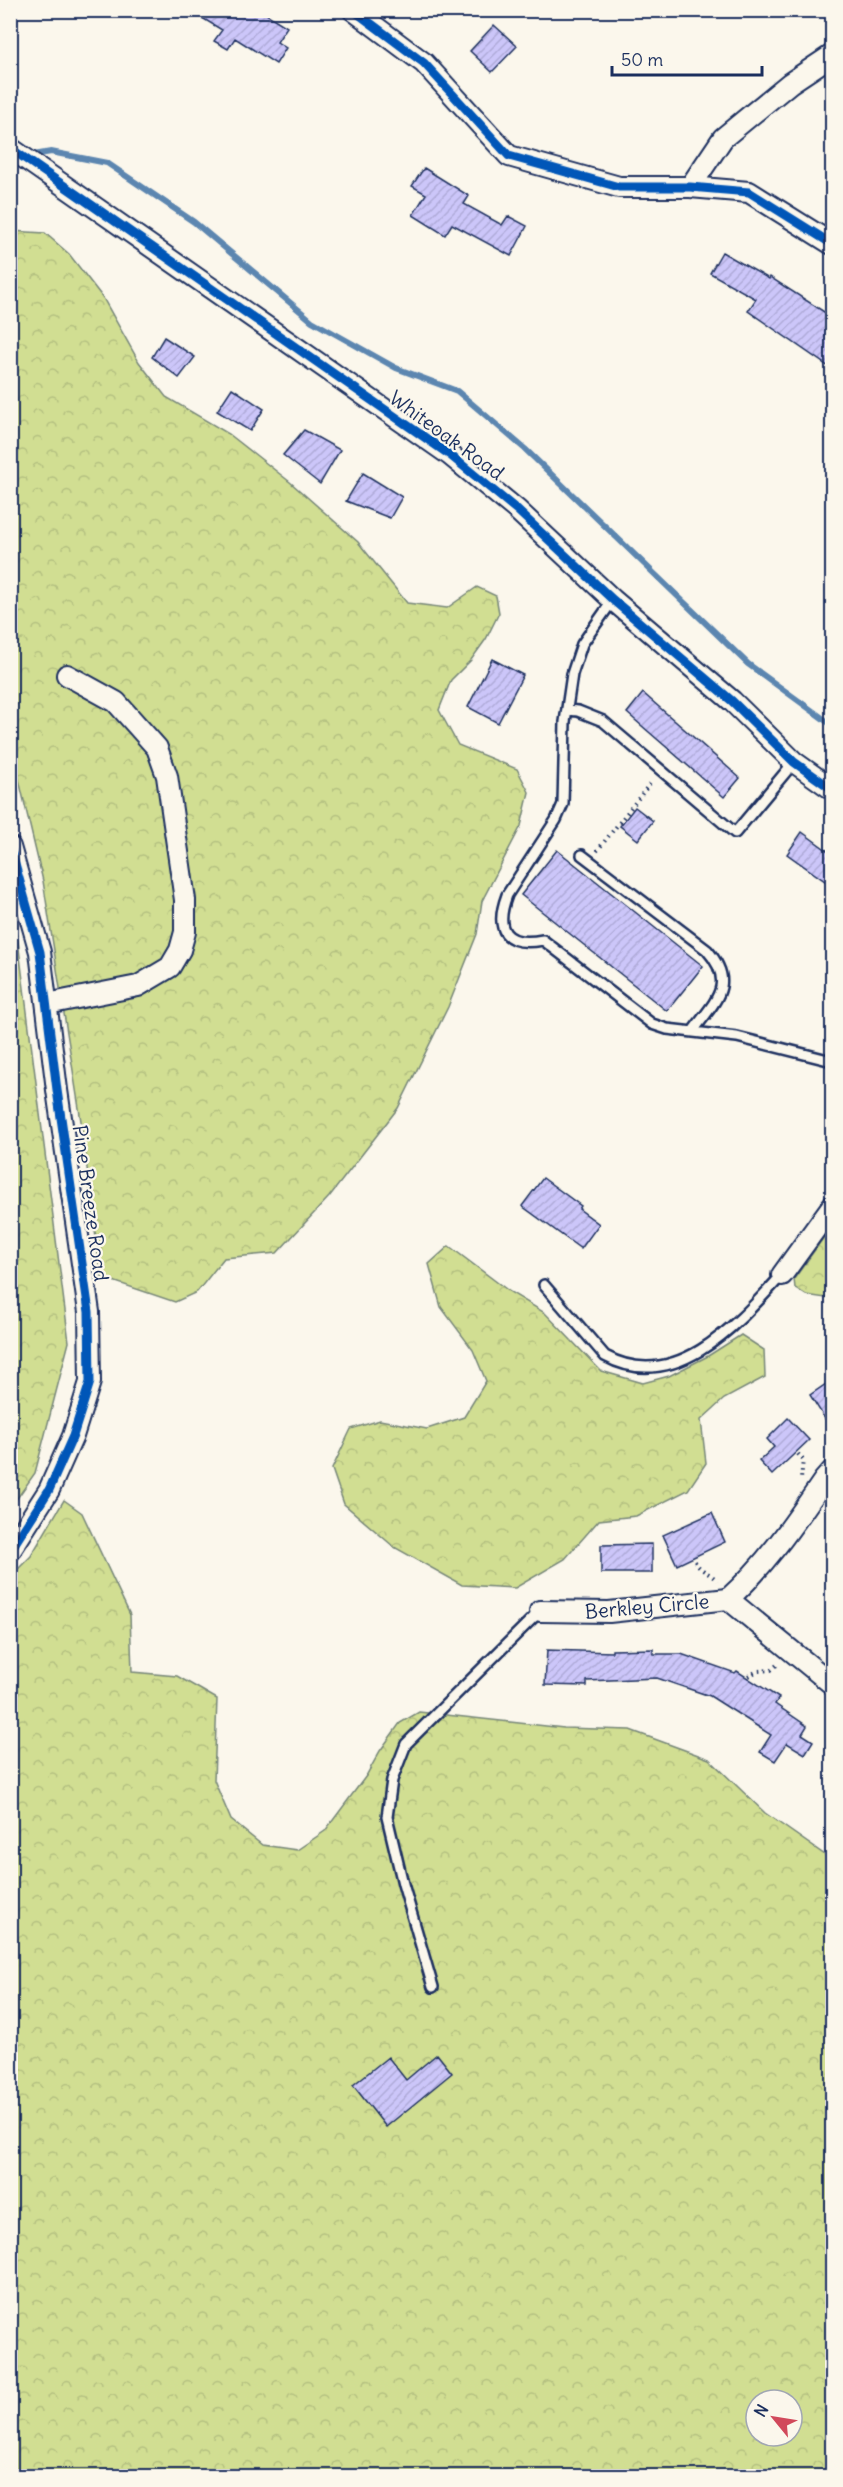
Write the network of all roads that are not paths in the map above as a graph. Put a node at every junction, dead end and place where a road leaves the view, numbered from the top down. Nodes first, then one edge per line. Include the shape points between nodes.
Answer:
1 (353, 10) edge
2 (832, 55) edge
3 (10, 147) edge
4 (690, 187) junction
5 (832, 244) edge
6 (613, 600) junction
7 (68, 675) dead end
8 (567, 710) junction
9 (795, 762) junction
10 (832, 789) edge
11 (10, 847) edge
12 (586, 858) road end
13 (47, 1004) junction
14 (693, 1031) junction
15 (832, 1060) edge
16 (832, 1206) edge
17 (782, 1275) joint
18 (544, 1285) dead end
19 (832, 1471) edge
20 (10, 1551) edge
21 (724, 1594) junction
22 (540, 1611) joint
23 (832, 1684) edge
24 (433, 1987) dead end

1 - 4 street via 424,63 508,156 619,188
2 - 4 street via 790,83 723,138
3 - 6 street, Whiteoak Road via 450,455 517,510
4 - 5 street via 749,192
6 - 8 lane via 576,657
6 - 9 street, Whiteoak Road via 732,701
7 - 13 street via 116,702 157,748 167,776 185,932 170,967 138,986
8 - 9 lane via 603,721 735,833
8 - 14 lane via 563,804 507,895 502,908 502,929 516,942 543,940 652,1024
9 - 10 street, Whiteoak Road
11 - 13 street, Pine Breeze Road via 40,952
12 - 14 lane via 707,950 717,962 723,982 721,992
13 - 20 street, Pine Breeze Road via 89,1312 90,1382 73,1436 49,1490
14 - 15 lane via 737,1037
16 - 17 street
17 - 18 lane via 707,1347 679,1362 655,1367 619,1364 606,1356
19 - 21 street via 748,1581
21 - 22 street, Berkley Circle via 609,1612
21 - 23 street, Berkley Circle
22 - 24 lane via 406,1744 392,1780 387,1817

